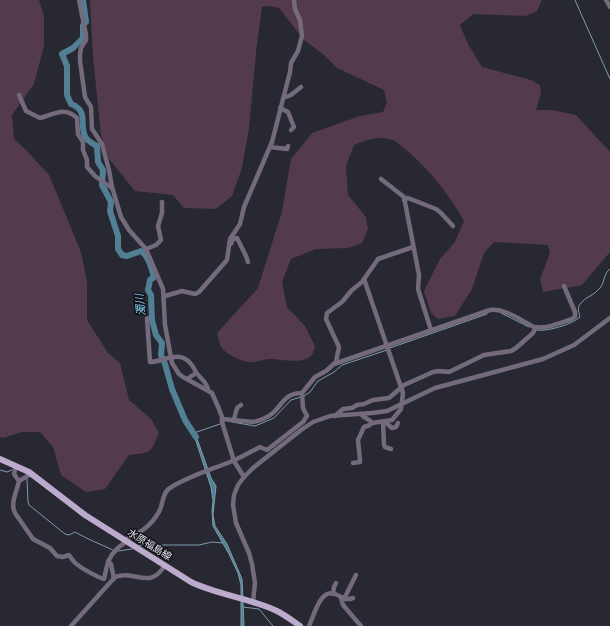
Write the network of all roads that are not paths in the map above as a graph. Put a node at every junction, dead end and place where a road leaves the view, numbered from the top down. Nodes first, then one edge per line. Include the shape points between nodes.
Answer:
1 (80, 0) edge
2 (294, 0) edge
3 (606, 0) edge
4 (610, 7) edge
5 (301, 87) dead end
6 (19, 95) dead end
7 (283, 98) junction
8 (280, 108) junction
9 (291, 130) dead end
10 (288, 146) dead end
11 (270, 147) junction
12 (381, 179) dead end
13 (112, 188) junction
14 (404, 200) junction
15 (162, 202) dead end
16 (453, 226) dead end
17 (413, 247) junction
18 (146, 249) junction
19 (229, 251) junction
20 (248, 262) dead end
21 (364, 279) junction
22 (564, 286) dead end
23 (165, 296) junction
24 (147, 318) dead end
25 (610, 318) edge
26 (536, 329) junction
27 (432, 330) junction
28 (387, 349) junction
29 (171, 356) junction
30 (334, 364) junction
31 (196, 373) junction
32 (187, 379) junction
33 (401, 387) junction
34 (208, 390) junction
35 (302, 396) junction
36 (402, 403) junction
37 (241, 405) dead end
38 (361, 414) junction
39 (335, 416) junction
40 (307, 417) junction
41 (234, 419) junction
42 (222, 422) junction
43 (315, 422) junction
44 (384, 422) junction
45 (372, 423) junction
46 (398, 423) dead end
47 (390, 449) dead end
48 (0, 459) edge
49 (234, 460) junction
50 (353, 463) dead end
51 (16, 466) junction
52 (31, 474) junction
53 (244, 477) junction
54 (19, 481) junction
55 (127, 542) junction
56 (108, 561) junction
57 (165, 565) junction
58 (356, 575) dead end
59 (114, 579) junction
60 (336, 583) dead end
61 (333, 594) junction
62 (342, 598) junction
63 (353, 598) dead end
64 (247, 600) junction
65 (71, 626) edge
66 (300, 626) edge
67 (309, 626) edge
68 (361, 626) edge

1 - 13 street via 86,35 80,54 83,89 91,107 92,129 101,141
2 - 7 street via 302,36 298,52 291,63
3 - 4 street
5 - 7 street
6 - 13 street via 26,111 40,118 63,111 78,118 78,134 83,142 87,167
7 - 8 street
8 - 9 street via 288,112 294,127
8 - 11 street
10 - 11 street via 287,149
11 - 19 street via 244,207 239,226 230,239
12 - 14 street via 404,196
13 - 18 street via 120,216
14 - 16 street via 408,198 436,210
14 - 17 street
15 - 18 street via 158,226 161,240
17 - 21 street via 378,259
17 - 27 street via 419,275 418,289
18 - 23 street
19 - 20 street via 233,239 237,238
19 - 23 street via 227,260 199,292 192,295 182,291
21 - 28 street
21 - 30 street via 326,315 339,347
22 - 26 street via 575,317
23 - 29 street via 165,325
24 - 29 street via 150,362
25 - 36 street via 574,345 559,352 435,388
26 - 27 street via 505,312 492,309
26 - 33 street via 511,351 484,355 449,372 433,372
27 - 28 street
28 - 30 street
28 - 33 street
29 - 31 street via 188,360
29 - 32 street via 179,374
30 - 35 street via 316,377
31 - 32 street
31 - 34 street via 206,383
32 - 34 street
33 - 36 street
33 - 39 street via 389,398 343,409
34 - 42 street via 219,409
35 - 40 street
35 - 41 street via 296,393 285,399 273,414 258,421
36 - 38 street via 387,411
36 - 44 street via 401,410 395,417
37 - 41 street via 237,408
38 - 39 street
38 - 45 street
39 - 43 street
40 - 43 street
40 - 49 street via 267,450 260,447
41 - 42 street
42 - 49 street
43 - 53 street via 301,430
44 - 45 street
44 - 46 street via 392,428
44 - 47 street via 384,445
45 - 50 street via 363,429 357,444 360,462
48 - 51 main road, 水原福島線
49 - 53 street
49 - 55 street via 169,488 152,522 128,538
51 - 52 main road, 水原福島線
51 - 54 street via 14,474
52 - 54 street
52 - 55 main road, 水原福島線 via 85,515
53 - 64 street via 234,494 234,514 250,553 255,583
54 - 56 street via 13,509 33,539 50,548 57,556 69,555 78,565 102,579 105,578
55 - 56 street via 118,547
55 - 57 main road, 水原福島線
56 - 59 street
57 - 59 street via 154,577 122,576
57 - 64 main road, 水原福島線 via 202,587
58 - 62 street
59 - 65 street
60 - 61 street
61 - 62 street
61 - 67 street via 329,593 322,597
62 - 63 street
62 - 68 street via 343,605
64 - 66 main road, 水原福島線 via 281,613

